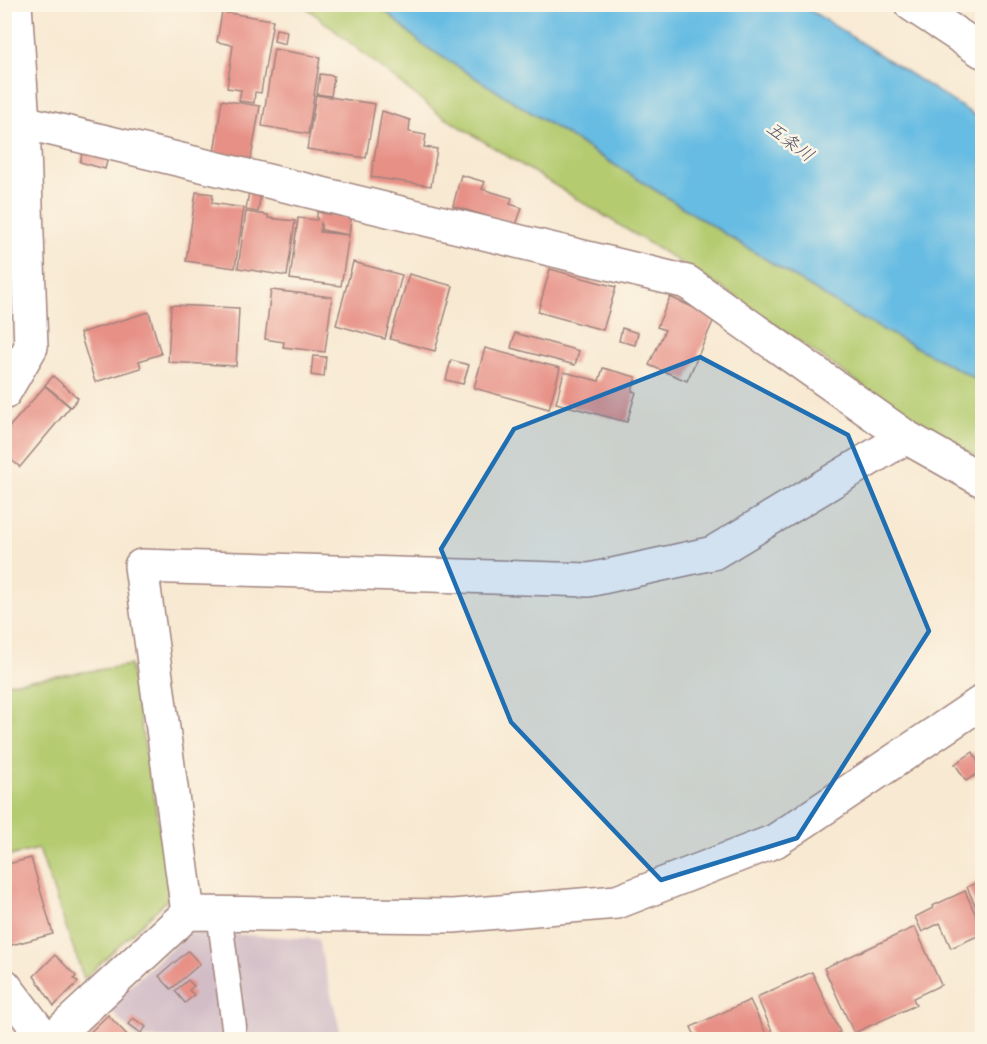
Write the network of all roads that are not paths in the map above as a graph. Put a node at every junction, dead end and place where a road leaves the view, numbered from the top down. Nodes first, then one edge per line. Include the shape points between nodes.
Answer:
1 (15, 4) edge
2 (911, 4) edge
3 (982, 51) edge
4 (23, 122) junction
5 (18, 355) edge
6 (4, 393) edge
7 (906, 437) junction
8 (982, 480) edge
9 (982, 702) edge
10 (204, 913) junction
11 (4, 985) edge
12 (234, 1027) dead end
13 (46, 1040) edge
14 (51, 1040) edge

1 - 4 street
2 - 3 street
4 - 5 street
4 - 7 street via 687,282
5 - 6 street
7 - 8 street
7 - 10 street via 713,553 589,580 141,566
9 - 10 street via 775,841 617,902 453,916
10 - 12 lane
10 - 14 street
11 - 13 street

